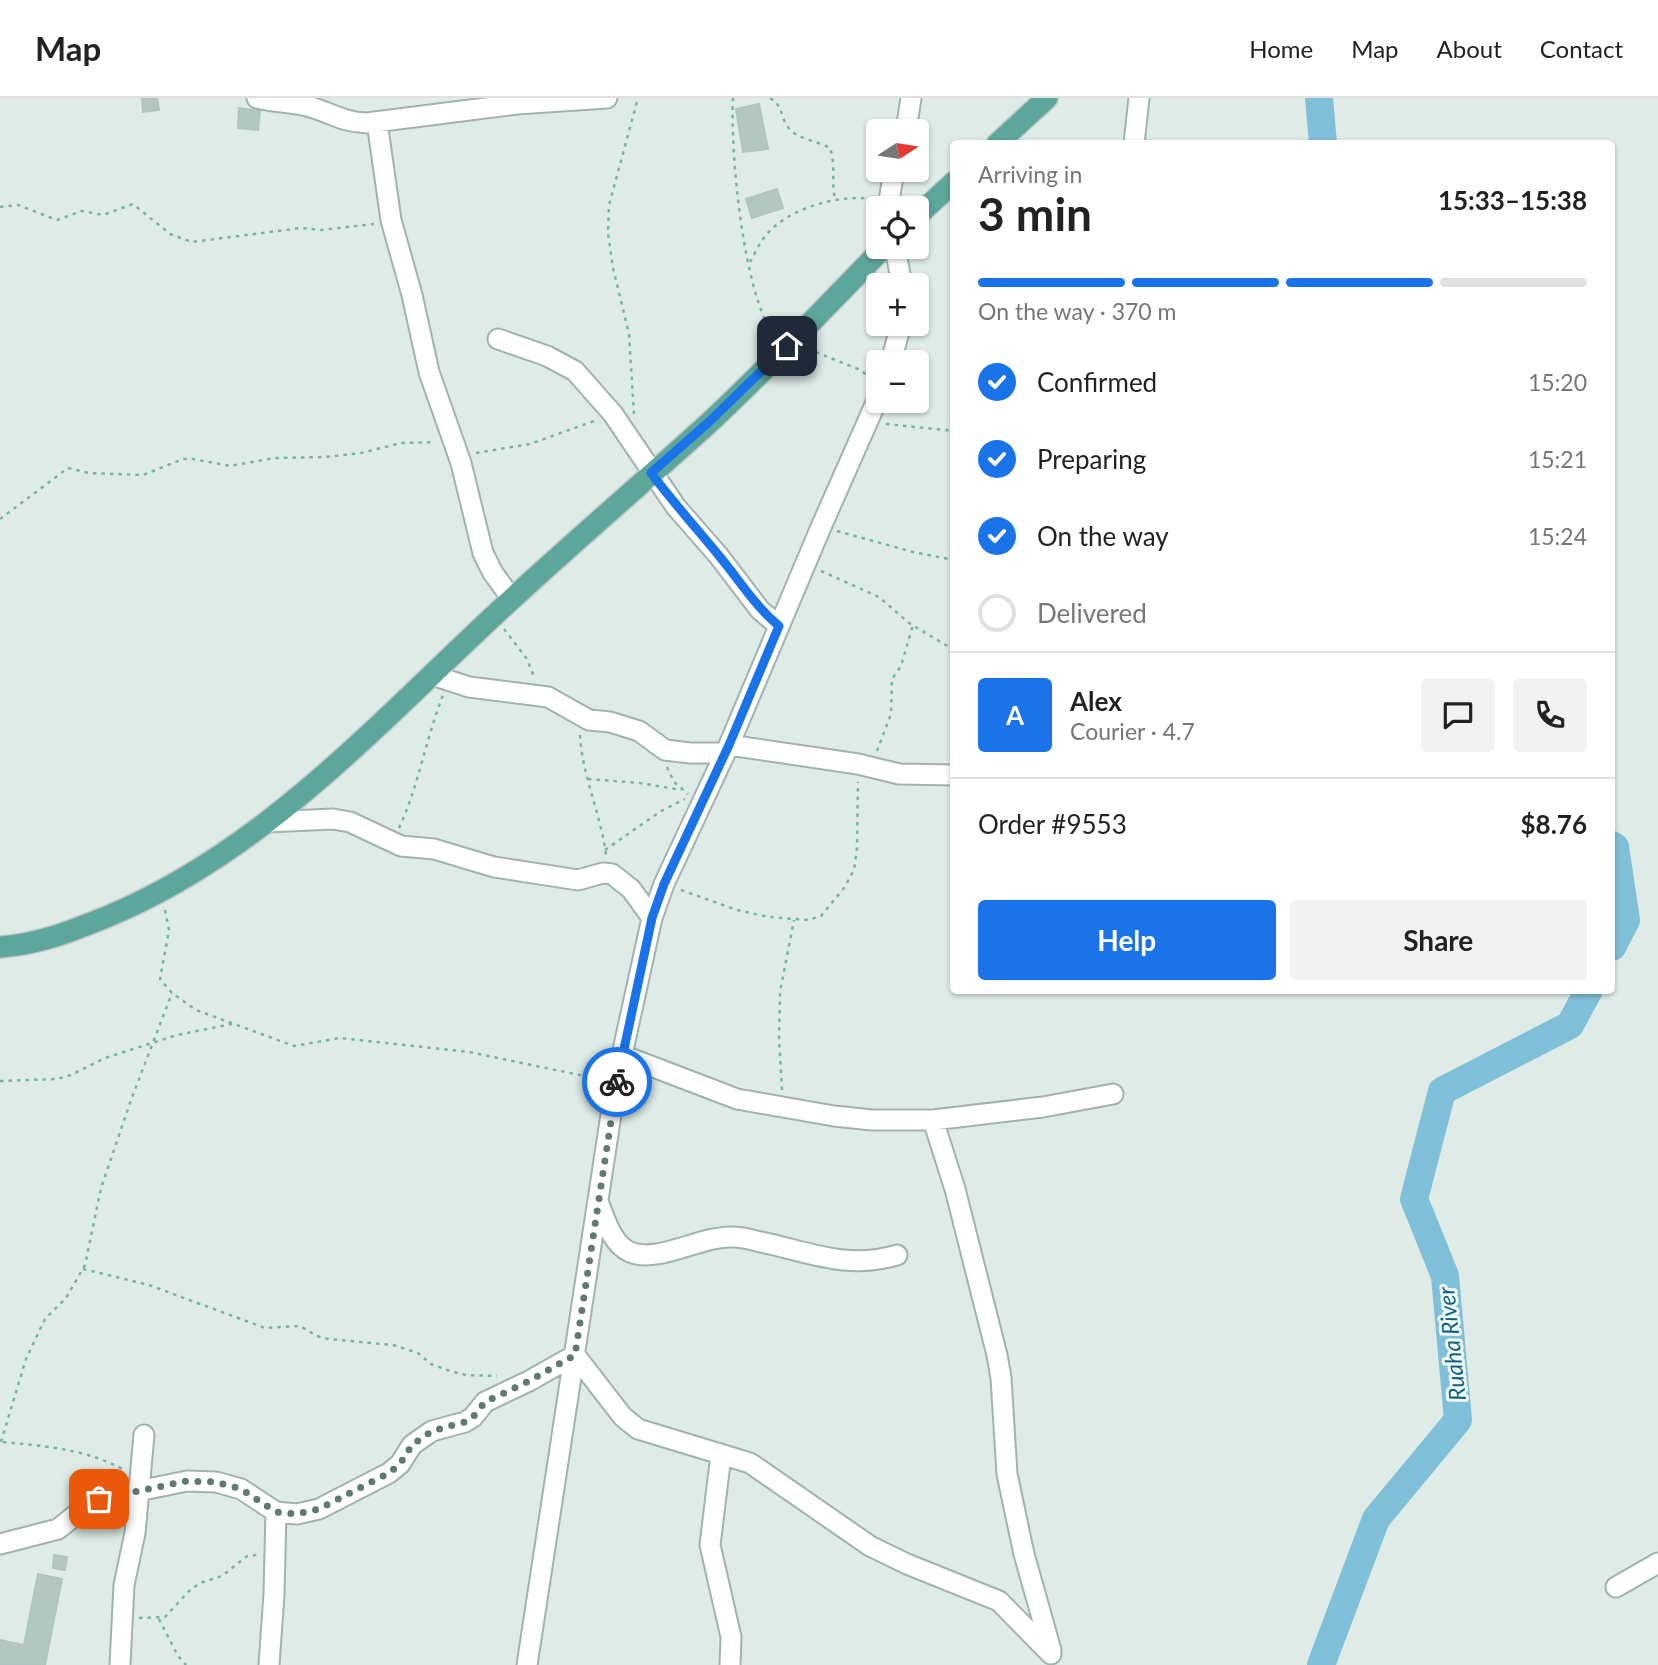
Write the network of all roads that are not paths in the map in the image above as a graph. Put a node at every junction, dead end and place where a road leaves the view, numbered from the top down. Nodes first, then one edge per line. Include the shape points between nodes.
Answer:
1 (257, 98) edge
2 (428, 98) edge
3 (607, 98) edge
4 (911, 98) edge
5 (1047, 98) edge
6 (1139, 98) edge
7 (419, 117) junction
8 (908, 119) edge
9 (377, 122) junction
10 (1000, 140) edge
11 (1134, 140) edge
12 (950, 186) edge
13 (929, 205) edge
14 (872, 259) edge
15 (498, 339) dead end
16 (872, 413) edge
17 (651, 473) junction
18 (512, 599) junction
19 (779, 626) junction
20 (440, 679) junction
21 (727, 749) junction
22 (950, 775) edge
23 (267, 822) junction
24 (652, 918) junction
25 (0, 947) edge
26 (622, 1055) junction
27 (1113, 1094) dead end
28 (933, 1120) junction
29 (599, 1203) junction
30 (897, 1255) dead end
31 (575, 1355) junction
32 (144, 1435) dead end
33 (721, 1454) junction
34 (139, 1485) junction
35 (276, 1512) junction
36 (0, 1544) edge
37 (1658, 1563) edge
38 (1616, 1587) dead end
39 (1052, 1659) edge
40 (120, 1665) edge
41 (269, 1665) edge
42 (527, 1665) edge
43 (730, 1665) edge

1 - 9 street via 304,105 348,122
2 - 7 street
3 - 7 street
4 - 8 street
5 - 10 main road
6 - 11 street
7 - 9 street
9 - 18 street via 391,220 429,372 457,450 484,553
12 - 13 main road
14 - 17 main road via 710,421
15 - 17 street via 547,356 575,372 613,414
16 - 19 street
17 - 18 main road
17 - 19 street via 760,610
18 - 20 main road
19 - 21 street
20 - 21 street via 557,701 589,720 639,731 665,750
20 - 23 main road
21 - 22 street via 858,764 899,774
21 - 24 street
23 - 24 street via 350,822 392,843 452,853 494,867 578,880 612,874 631,889
23 - 25 main road via 137,904 52,939
24 - 26 street
26 - 28 street via 737,1099 859,1119
26 - 29 street
27 - 28 street
28 - 39 street via 997,1355 1007,1474
29 - 30 street via 618,1243 630,1252 649,1256 708,1239 735,1237 846,1262
29 - 31 street
31 - 33 street via 630,1424
31 - 35 street via 485,1402 465,1422 432,1431 412,1445 389,1473 355,1491 319,1509
31 - 42 street
32 - 34 street
33 - 39 street via 750,1463 870,1546 999,1601
33 - 43 street via 710,1545 731,1637
34 - 35 street via 216,1482 241,1489
34 - 36 street via 93,1501 58,1529
34 - 40 street via 124,1585
35 - 41 street
37 - 38 street

